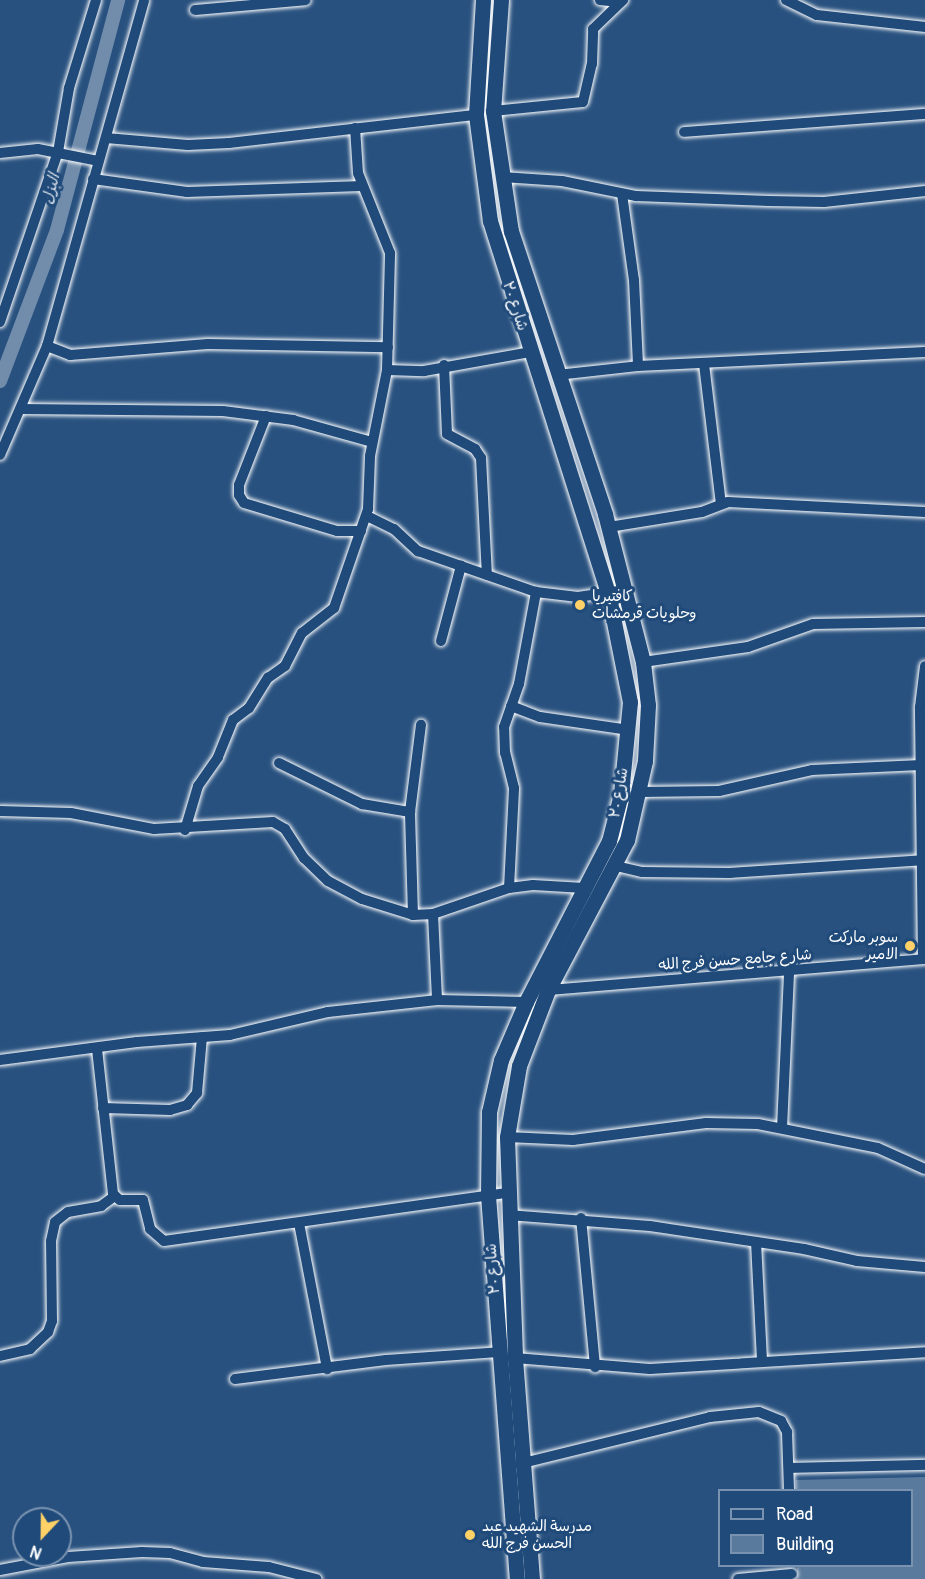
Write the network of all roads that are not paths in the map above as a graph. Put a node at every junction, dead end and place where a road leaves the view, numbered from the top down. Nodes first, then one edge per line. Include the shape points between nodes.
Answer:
1 (96, 0) edge
2 (144, 0) edge
3 (306, 0) edge
4 (483, 0) edge
5 (501, 0) edge
6 (600, 0) edge
7 (786, 0) edge
8 (621, 1) edge
9 (195, 10) dead end
10 (925, 27) edge
11 (493, 111) junction
12 (925, 114) edge
13 (476, 115) junction
14 (355, 128) junction
15 (684, 132) dead end
16 (106, 138) junction
17 (58, 152) junction
18 (0, 153) edge
19 (98, 161) junction
20 (502, 177) junction
21 (93, 179) junction
22 (362, 186) junction
23 (925, 191) edge
24 (622, 194) junction
25 (517, 256) junction
26 (500, 261) junction
27 (1, 317) edge
28 (47, 346) junction
29 (388, 347) junction
30 (531, 352) junction
31 (925, 352) edge
32 (704, 364) junction
33 (444, 365) junction
34 (638, 366) junction
35 (387, 370) junction
36 (557, 375) junction
37 (21, 409) junction
38 (266, 416) junction
39 (372, 442) junction
40 (0, 455) edge
41 (721, 504) junction
42 (925, 512) edge
43 (367, 516) junction
44 (609, 527) junction
45 (361, 531) junction
46 (461, 566) junction
47 (487, 575) junction
48 (625, 590) junction
49 (536, 592) junction
50 (608, 592) junction
51 (925, 622) edge
52 (441, 641) dead end
53 (643, 662) junction
54 (925, 666) edge
55 (511, 706) junction
56 (421, 725) dead end
57 (629, 730) junction
58 (279, 763) dead end
59 (921, 765) junction
60 (640, 792) junction
61 (0, 811) edge
62 (410, 812) junction
63 (185, 830) junction
64 (924, 860) edge
65 (616, 866) junction
66 (509, 888) junction
67 (584, 888) junction
68 (433, 914) junction
69 (413, 915) junction
70 (924, 959) edge
71 (789, 972) junction
72 (548, 990) junction
73 (437, 1000) junction
74 (526, 1002) junction
75 (202, 1037) junction
76 (97, 1049) junction
77 (0, 1060) edge
78 (103, 1108) junction
79 (782, 1128) junction
80 (507, 1137) junction
81 (925, 1169) edge
82 (507, 1193) junction
83 (488, 1195) junction
84 (115, 1196) junction
85 (508, 1215) junction
86 (581, 1218) junction
87 (299, 1223) junction
88 (756, 1242) junction
89 (925, 1267) edge
90 (499, 1352) junction
91 (925, 1352) edge
92 (0, 1356) edge
93 (515, 1358) junction
94 (762, 1360) junction
95 (595, 1367) junction
96 (327, 1369) junction
97 (235, 1379) dead end
98 (525, 1464) junction
99 (507, 1465) junction
100 (925, 1466) edge
101 (791, 1467) junction
102 (789, 1489) edge
103 (252, 1567) junction
104 (0, 1570) edge
105 (792, 1573) edge
106 (253, 1579) edge
107 (316, 1579) edge
108 (517, 1579) edge
109 (532, 1579) edge
110 (738, 1579) edge

1 - 17 street via 69,88
2 - 16 street
3 - 9 street
4 - 13 street, شارع ٣٠
5 - 11 street, شارع ٣٠
6 - 8 street
7 - 10 street via 817,15
8 - 11 street via 593,29 592,64 583,102
11 - 20 street, شارع ٣٠
12 - 15 street
13 - 14 street
13 - 26 street, شارع ٣٠ via 489,221
14 - 16 street via 188,145
14 - 22 street
16 - 19 street
17 - 18 street via 38,148
17 - 19 street
17 - 27 street
19 - 21 street
20 - 24 street via 562,181
20 - 25 street, شارع ٣٠
21 - 22 street via 187,192
21 - 28 street
22 - 29 street via 390,253
23 - 24 street via 816,202
24 - 34 street via 634,280
25 - 26 street
25 - 36 street, شارع ٣٠
26 - 30 street, شارع ٣٠
28 - 29 street via 70,355 208,344
28 - 37 street
29 - 35 street
30 - 33 street
30 - 50 street, شارع ٣٠
31 - 32 street
32 - 34 street
32 - 41 street
33 - 35 street via 423,371
33 - 47 street via 447,434 475,450 481,458
34 - 36 street
35 - 39 street
36 - 44 street, شارع ٣٠
37 - 38 street via 224,411
37 - 40 street
38 - 39 street
38 - 45 street via 239,484 244,503 337,531
39 - 43 street
41 - 42 street
41 - 44 street via 702,512
43 - 45 street
43 - 46 street via 394,529 418,551
44 - 48 street, شارع ٣٠
45 - 63 street via 334,608 302,633 285,666 268,678 249,708 233,720 218,757 198,786
46 - 47 street
46 - 52 street
47 - 49 street
48 - 50 street
48 - 53 street, شارع ٣٠
49 - 50 street via 564,597
49 - 55 street
50 - 57 street, شارع ٣٠ via 626,671
51 - 53 street via 813,624 748,647
53 - 60 street, شارع ٣٠ via 648,705
54 - 59 street via 920,707
55 - 57 street via 540,717
55 - 66 street via 504,742 514,788
56 - 62 street
57 - 67 street, شارع ٣٠ via 621,794 609,841
58 - 62 street via 362,804
59 - 60 street via 823,769 719,791
59 - 64 street
60 - 65 street, شارع ٣٠
61 - 63 street via 51,811 154,829
62 - 69 street
63 - 69 street via 273,822 285,829 304,858 328,881 362,899
64 - 65 street via 730,873 642,872
64 - 70 street
65 - 72 street, شارع ٣٠
66 - 67 street via 543,884
66 - 68 street
67 - 74 street, شارع ٣٠
68 - 69 street
68 - 73 street
70 - 71 street, شارع جامع حسن فرج الله
71 - 72 street, شارع جامع حسن فرج الله
71 - 79 street
72 - 80 street, شارع ٣٠ via 519,1066
73 - 74 street
73 - 75 street via 328,1012 230,1035
74 - 83 street, شارع ٣٠ via 494,1085 489,1112
75 - 76 street
75 - 78 street via 197,1093 187,1105 170,1110
76 - 77 street
76 - 78 street
78 - 84 street
79 - 80 street via 729,1123 573,1140
79 - 81 street via 878,1148
80 - 82 street, شارع ٣٠
82 - 83 street
82 - 85 street, شارع ٣٠
83 - 87 street
83 - 90 street, شارع ٣٠
84 - 87 street via 143,1200 150,1228 164,1241
84 - 92 street via 101,1206 68,1212 56,1222 51,1240 52,1315 48,1332 30,1349
85 - 86 street
85 - 93 street, شارع ٣٠
86 - 88 street
86 - 95 street
87 - 96 street
88 - 89 street via 857,1261
88 - 94 street
90 - 96 street via 386,1360
90 - 99 street, شارع ٣٠
91 - 94 street
93 - 95 street
93 - 98 street, شارع ٣٠
94 - 95 street via 650,1369
96 - 97 street
98 - 99 street
98 - 101 street via 711,1417 759,1412 781,1421 787,1432
98 - 109 street, شارع ٣٠
99 - 108 street, شارع ٣٠
100 - 101 street
101 - 102 street
103 - 104 street via 203,1562 170,1553 109,1552
103 - 106 street
103 - 107 street
105 - 110 street

